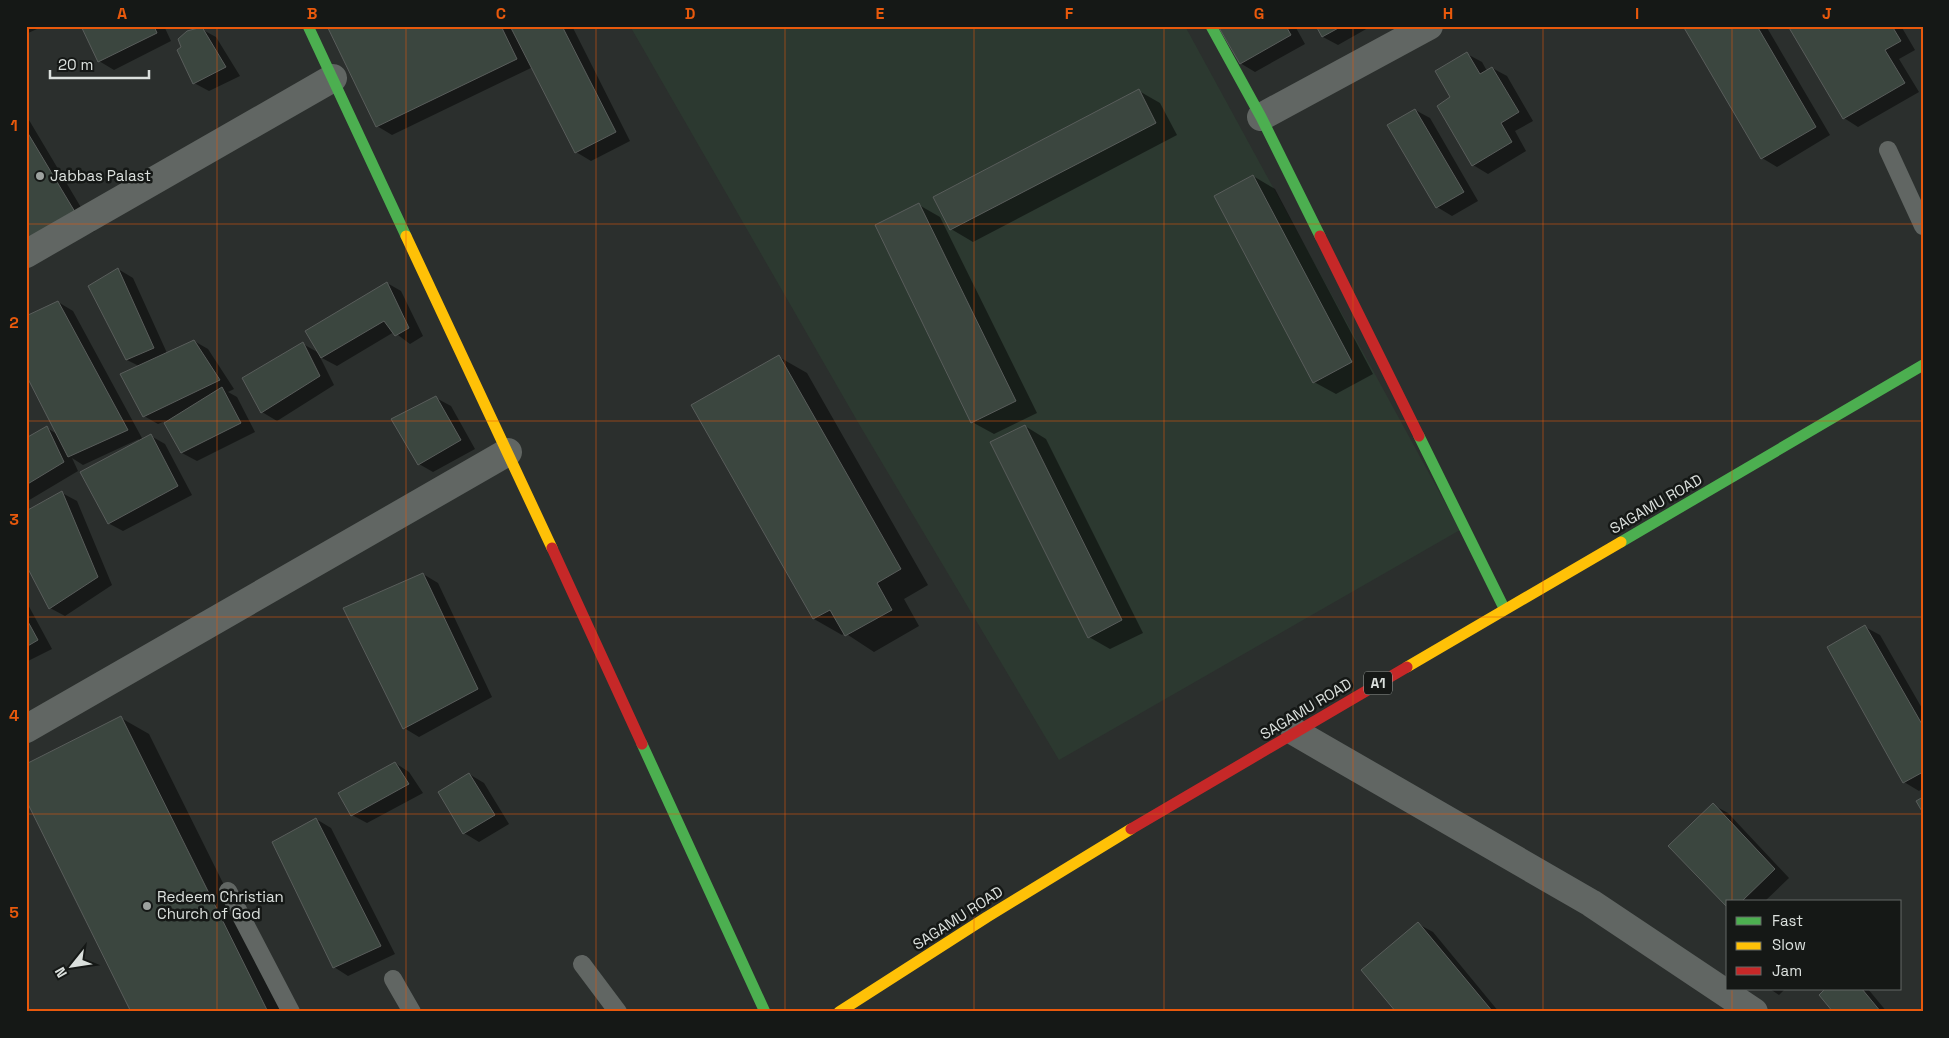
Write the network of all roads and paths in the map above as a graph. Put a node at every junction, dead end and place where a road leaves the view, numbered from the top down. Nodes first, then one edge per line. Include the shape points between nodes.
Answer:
1 (308, 26) edge
2 (1211, 26) edge
3 (1429, 26) edge
4 (333, 78) junction
5 (1260, 117) junction
6 (1888, 150) dead end
7 (1923, 226) edge
8 (26, 254) edge
9 (1923, 365) edge
10 (508, 452) junction
11 (1504, 608) junction
12 (26, 729) edge
13 (1295, 732) junction
14 (228, 891) dead end
15 (582, 964) dead end
16 (393, 979) dead end
17 (757, 1009) edge
18 (291, 1012) edge
19 (412, 1012) edge
20 (618, 1012) edge
21 (839, 1012) edge
22 (1754, 1012) edge

1 - 4 main road
2 - 5 main road
3 - 5 street
4 - 8 street
4 - 10 main road
5 - 11 main road
6 - 7 lane
9 - 11 main road, SAGAMU ROAD / A1 via 1778,452
10 - 12 street
10 - 17 main road
11 - 13 main road, SAGAMU ROAD / A1
13 - 21 main road, SAGAMU ROAD / A1 via 1036,886
13 - 22 street via 1590,903
14 - 18 lane
15 - 20 lane
16 - 19 lane

